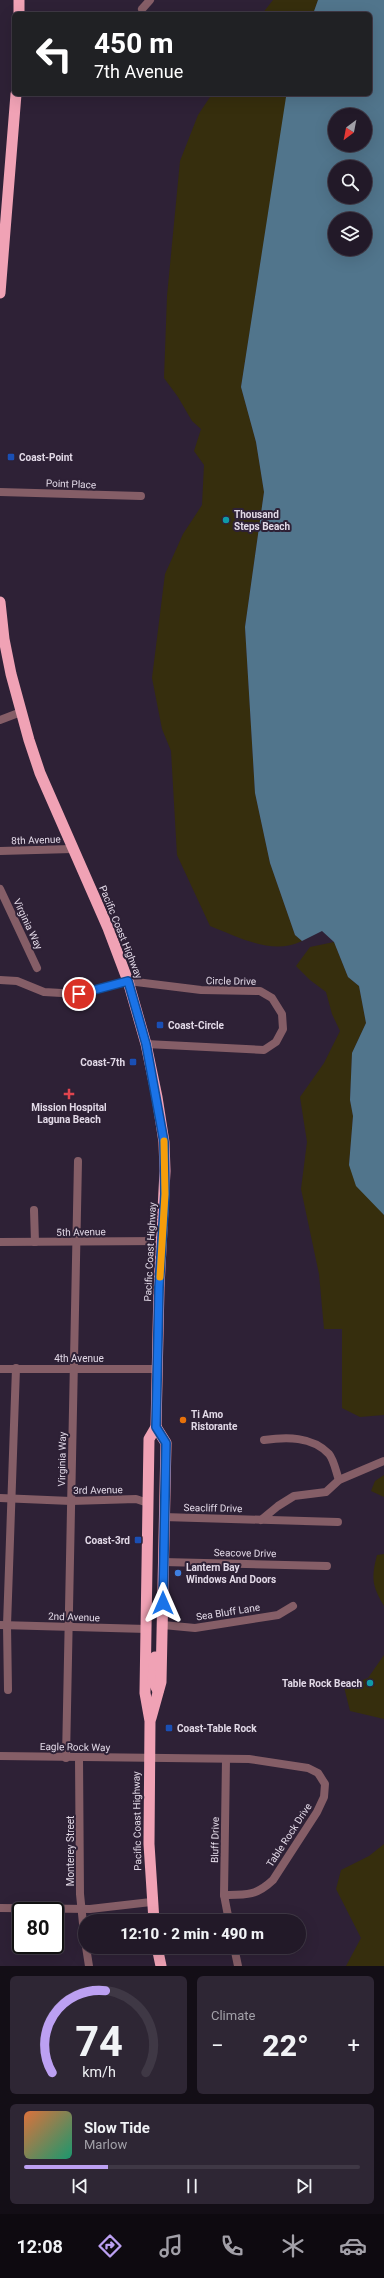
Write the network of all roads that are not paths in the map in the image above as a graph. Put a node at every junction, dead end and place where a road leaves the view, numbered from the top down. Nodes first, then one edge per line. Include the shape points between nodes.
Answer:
1 (18, 0) edge
2 (150, 0) edge
3 (142, 9) dead end
4 (19, 12) edge
5 (16, 96) edge
6 (0, 293) edge
7 (0, 492) edge
8 (141, 496) dead end
9 (0, 602) edge
10 (21, 712) junction
11 (0, 720) edge
12 (72, 849) junction
13 (0, 851) edge
14 (0, 889) edge
15 (37, 968) dead end
16 (0, 980) edge
17 (128, 981) junction
18 (146, 1044) junction
19 (78, 1161) dead end
20 (34, 1210) dead end
21 (162, 1241) junction
22 (0, 1242) edge
23 (34, 1242) junction
24 (76, 1242) junction
25 (0, 1368) edge
26 (16, 1368) junction
27 (74, 1368) junction
28 (157, 1369) junction
29 (156, 1427) junction
30 (264, 1440) dead end
31 (384, 1461) edge
32 (339, 1480) junction
33 (164, 1493) junction
34 (0, 1498) edge
35 (11, 1498) junction
36 (148, 1498) junction
37 (71, 1501) junction
38 (163, 1517) junction
39 (261, 1520) junction
40 (338, 1522) dead end
41 (327, 1566) dead end
42 (163, 1567) junction
43 (163, 1592) junction
44 (293, 1606) dead end
45 (4, 1625) edge
46 (163, 1625) junction
47 (69, 1626) junction
48 (147, 1629) junction
49 (8, 1690) dead end
50 (158, 1692) junction
51 (150, 1721) junction
52 (0, 1756) edge
53 (66, 1758) junction
54 (79, 1758) junction
55 (149, 1758) junction
56 (226, 1759) junction
57 (224, 1895) junction
58 (151, 1902) junction
59 (0, 1908) edge
60 (80, 1908) junction
61 (81, 1914) edge
62 (153, 1914) edge
63 (228, 1914) edge
64 (87, 1954) edge
65 (159, 1954) edge
66 (235, 1954) edge
67 (89, 1966) edge
68 (161, 1966) edge
69 (238, 1966) edge

1 - 4 highway
2 - 3 street
5 - 6 highway
7 - 8 street, Point Place
9 - 10 highway, Pacific Coast Highway via 4,639
10 - 11 street
10 - 12 highway, Pacific Coast Highway via 40,773
12 - 13 street, 8th Avenue
12 - 17 highway, Pacific Coast Highway
14 - 15 street, Virginia Way
16 - 17 street via 17,981 44,992 79,994
17 - 18 highway, Pacific Coast Highway
17 - 18 street, Circle Drive via 201,990 260,991 272,998 282,1014 283,1029 276,1042 264,1050
18 - 21 highway, Pacific Coast Highway via 164,1142
19 - 24 street, Virginia Way
20 - 23 street
21 - 24 street, 5th Avenue
21 - 28 highway, Pacific Coast Highway
22 - 23 street, 5th Avenue
23 - 24 street, 5th Avenue
24 - 27 street, Virginia Way
25 - 26 street, 4th Avenue
26 - 27 street, 4th Avenue
26 - 35 street
27 - 28 street, 4th Avenue
27 - 37 street, Virginia Way
28 - 29 highway, Pacific Coast Highway
29 - 33 highway, Pacific Coast Highway via 166,1443
29 - 36 highway, Pacific Coast Highway via 149,1439
30 - 32 street via 278,1438 311,1441 329,1455
31 - 32 street
32 - 39 street via 326,1492 294,1496
33 - 36 highway
33 - 38 highway, Pacific Coast Highway
34 - 35 street, 3rd Avenue
35 - 37 street, 3rd Avenue
35 - 45 street
36 - 37 street, 3rd Avenue
36 - 42 highway via 156,1514 157,1565
36 - 48 highway, Pacific Coast Highway
37 - 47 street, Virginia Way
38 - 39 street, Seacliff Drive
38 - 42 highway, Pacific Coast Highway
39 - 40 street, Seacliff Drive
41 - 42 street, Seacove Drive
42 - 43 highway, Pacific Coast Highway
43 - 46 highway, Pacific Coast Highway
43 - 48 highway via 157,1603 155,1620
44 - 46 street, Sea Bluff Lane via 278,1615 203,1627
45 - 47 street, 2nd Avenue
45 - 49 street
46 - 50 highway, Pacific Coast Highway via 161,1682
47 - 48 street, 2nd Avenue
47 - 53 street, Virginia Way
48 - 50 highway via 155,1641 153,1681
48 - 51 highway, Pacific Coast Highway via 145,1693
50 - 51 highway, Pacific Coast Highway
51 - 55 highway, Pacific Coast Highway
52 - 53 street, Eagle Rock Way
53 - 54 street, Eagle Rock Way
54 - 55 street, Eagle Rock Way
54 - 60 street, Monterey Street
55 - 56 street, Eagle Rock Way
55 - 58 highway, Pacific Coast Highway
56 - 57 street, Bluff Drive
56 - 57 street, Table Rock Drive via 261,1760 308,1768 323,1779 326,1787 317,1812 273,1880 263,1890 253,1894
57 - 63 street, Bluff Drive
58 - 60 street
58 - 62 highway, Pacific Coast Highway
59 - 60 street
60 - 61 street, Monterey Street
64 - 67 street
65 - 68 highway
66 - 69 street

